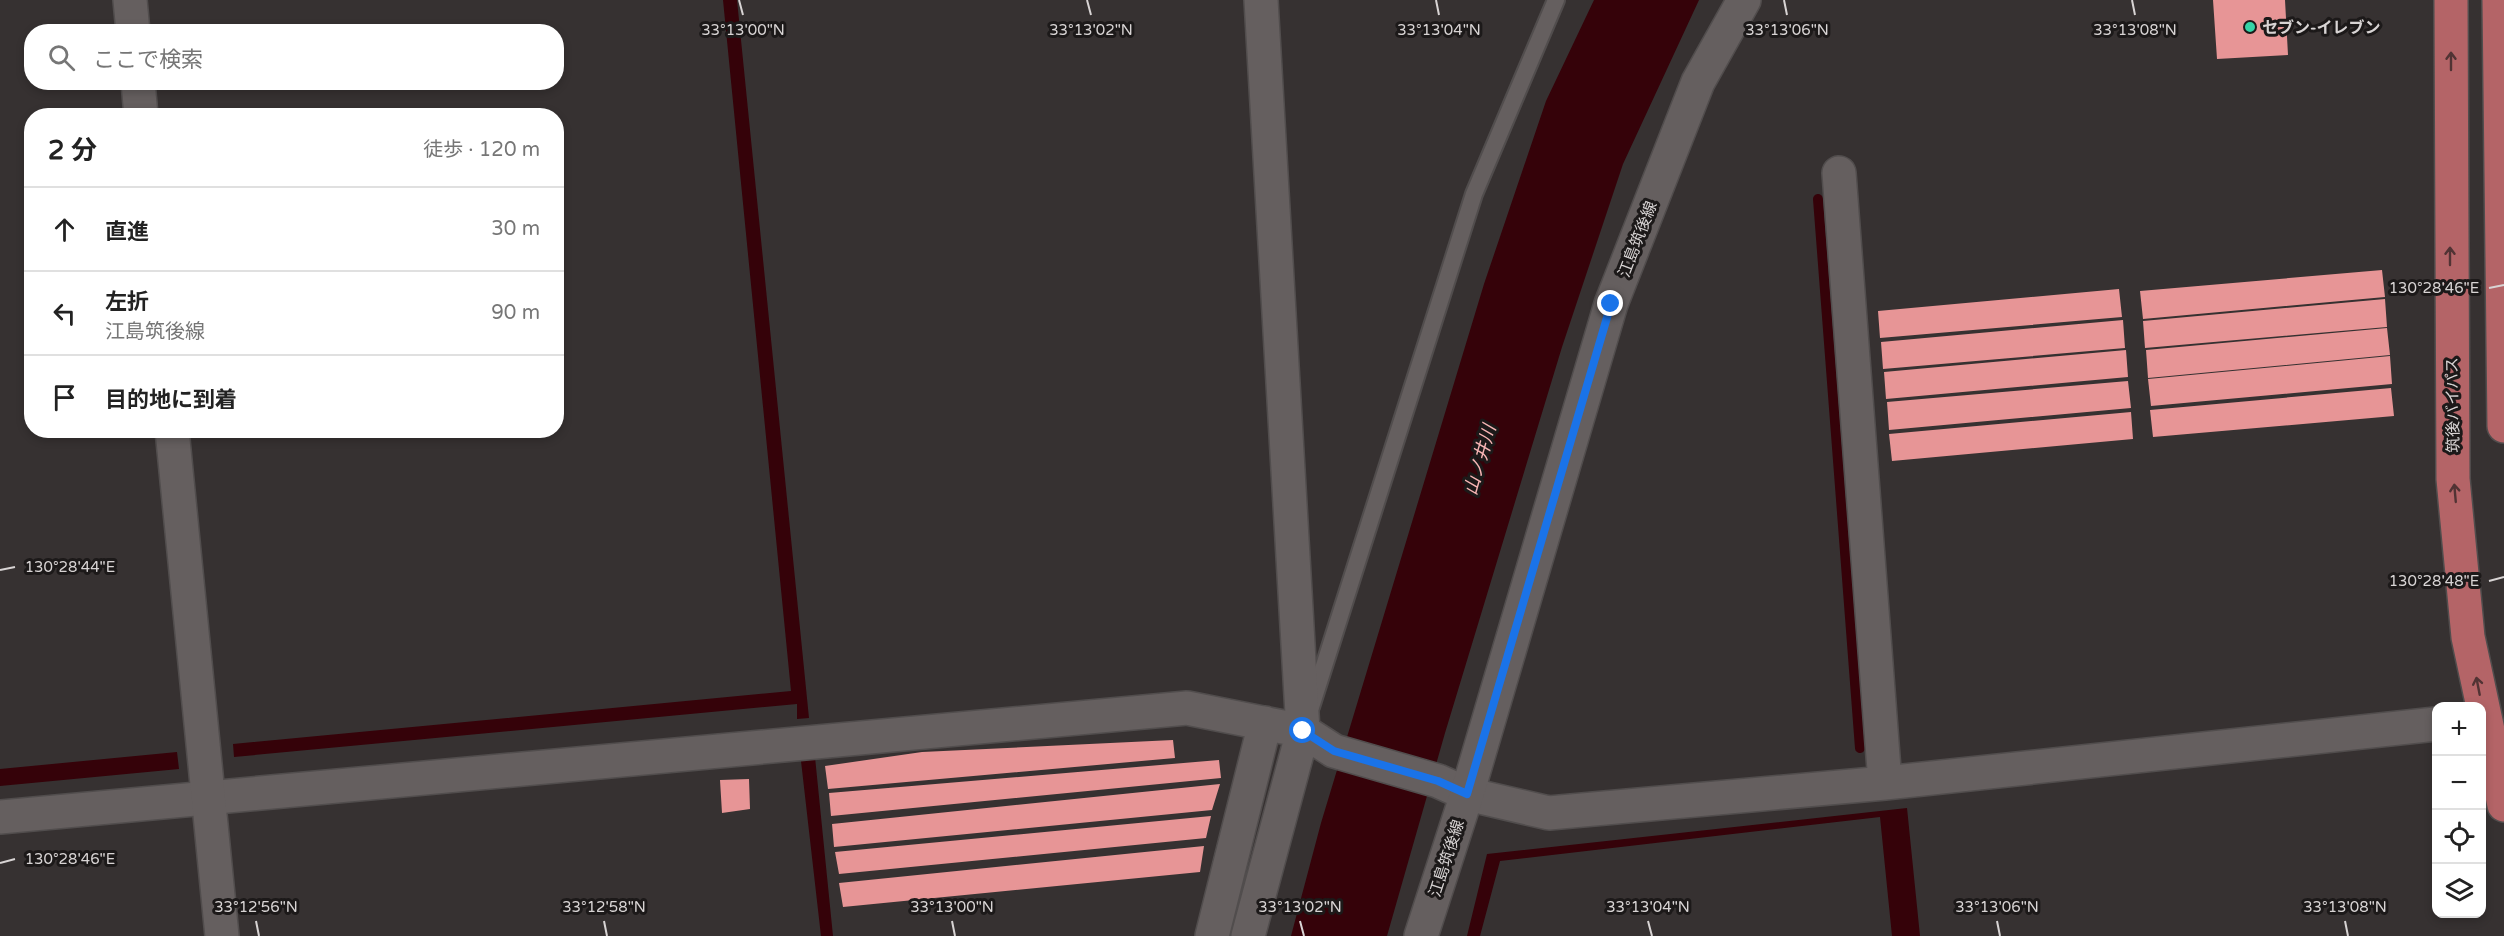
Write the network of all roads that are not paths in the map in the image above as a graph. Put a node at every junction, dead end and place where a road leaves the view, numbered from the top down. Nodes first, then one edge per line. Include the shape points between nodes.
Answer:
1 (130, 0) edge
2 (1261, 0) edge
3 (1556, 0) edge
4 (1743, 0) edge
5 (2451, 0) edge
6 (2499, 0) edge
7 (132, 24) edge
8 (139, 90) edge
9 (140, 108) edge
10 (1839, 173) dead end
11 (2504, 426) edge
12 (173, 438) edge
13 (2480, 702) edge
14 (1265, 723) junction
15 (2432, 724) edge
16 (2486, 730) edge
17 (1303, 731) junction
18 (1885, 783) junction
19 (1452, 788) junction
20 (209, 797) junction
21 (2504, 805) edge
22 (0, 817) edge
23 (1423, 933) edge
24 (222, 936) edge
25 (1212, 936) edge
26 (1248, 936) edge

1 - 7 street
2 - 17 street
3 - 17 lane via 1474,195
4 - 19 street, 江島筑後線 via 1698,82 1611,304
13 -> 5 highway, 筑後バイパス via 2468,637 2453,479
6 - 11 highway
8 - 9 street
10 - 18 street
12 - 20 street
14 - 17 street
14 - 20 street via 1187,708
14 - 25 street
15 - 18 street
16 - 21 highway, 筑後バイパス
17 - 19 street via 1334,751
17 - 26 street
18 - 19 street via 1549,813
19 - 23 street, 江島筑後線
20 - 22 street
20 - 24 street

